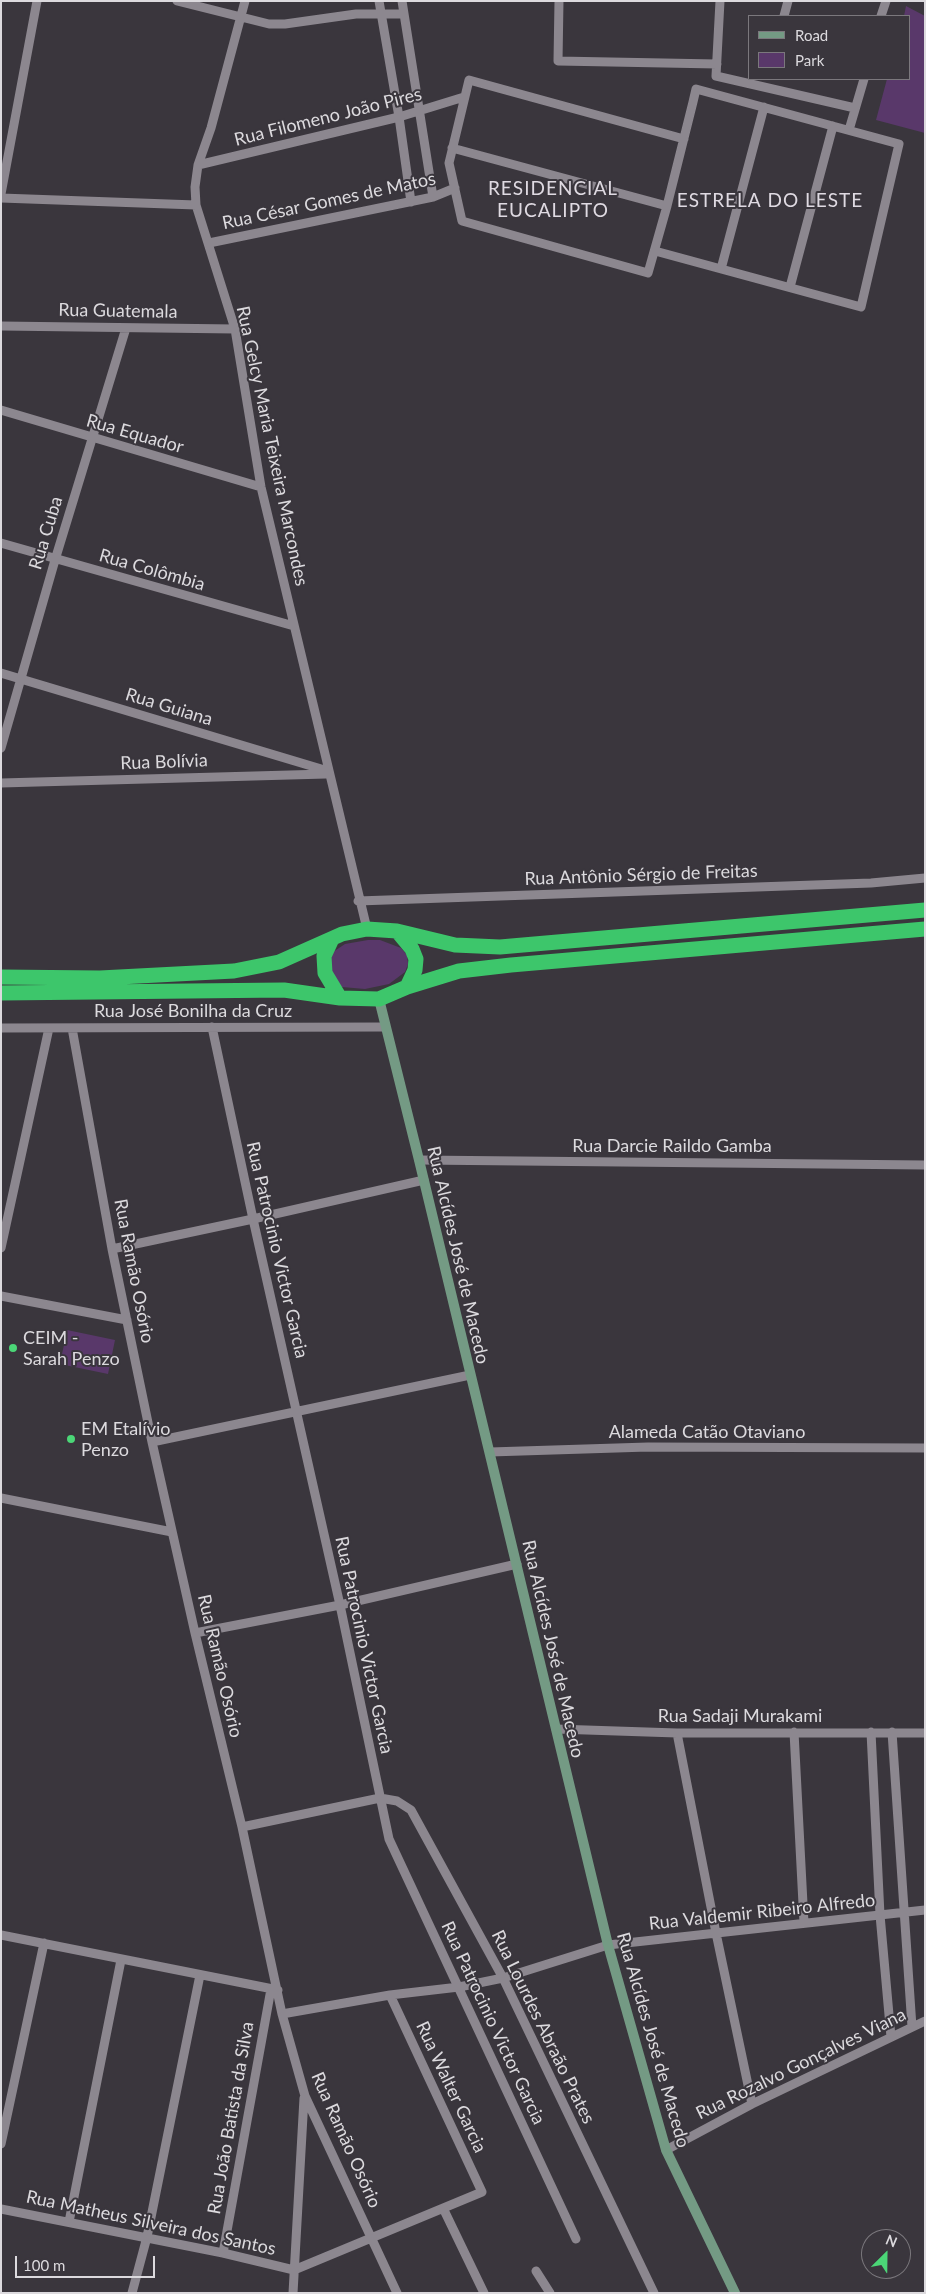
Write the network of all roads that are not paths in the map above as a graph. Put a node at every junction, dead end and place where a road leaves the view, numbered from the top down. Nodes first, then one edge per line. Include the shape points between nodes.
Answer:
1 (37, 1) edge
2 (177, 1) edge
3 (245, 1) edge
4 (378, 1) edge
5 (402, 1) edge
6 (559, 1) edge
7 (720, 1) edge
8 (788, 1) edge
9 (886, 1) edge
10 (381, 14) junction
11 (404, 14) junction
12 (784, 15) edge
13 (882, 15) edge
14 (241, 16) junction
15 (717, 64) junction
16 (748, 80) edge
17 (749, 80) edge
18 (864, 80) edge
19 (765, 82) edge
20 (464, 97) junction
21 (764, 107) junction
22 (855, 108) junction
23 (421, 111) junction
24 (399, 117) junction
25 (833, 126) junction
26 (850, 130) junction
27 (684, 139) junction
28 (452, 148) junction
29 (198, 166) junction
30 (454, 188) junction
31 (1, 196) edge
32 (433, 197) junction
33 (411, 202) junction
34 (196, 205) junction
35 (667, 206) junction
36 (209, 244) junction
37 (655, 251) junction
38 (721, 269) junction
39 (790, 287) junction
40 (1, 326) edge
41 (126, 328) junction
42 (235, 329) junction
43 (1, 410) edge
44 (92, 439) junction
45 (261, 487) junction
46 (1, 543) edge
47 (55, 560) junction
48 (294, 626) junction
49 (1, 673) edge
50 (20, 679) junction
51 (1, 748) edge
52 (328, 773) junction
53 (1, 783) edge
54 (925, 878) edge
55 (358, 901) junction
56 (925, 910) edge
57 (367, 929) junction
58 (925, 929) edge
59 (397, 931) junction
60 (331, 940) junction
61 (1, 977) edge
62 (406, 987) junction
63 (1, 992) edge
64 (340, 998) junction
65 (379, 999) junction
66 (384, 1027) junction
67 (1, 1028) edge
68 (49, 1028) junction
69 (72, 1028) junction
70 (212, 1028) junction
71 (419, 1160) junction
72 (925, 1165) edge
73 (424, 1180) junction
74 (253, 1219) junction
75 (1, 1248) edge
76 (112, 1249) junction
77 (1, 1296) edge
78 (127, 1320) junction
79 (470, 1375) junction
80 (297, 1412) junction
81 (152, 1442) junction
82 (925, 1448) edge
83 (490, 1452) junction
84 (1, 1498) edge
85 (172, 1532) junction
86 (517, 1564) junction
87 (340, 1605) junction
88 (195, 1633) junction
89 (556, 1730) junction
90 (794, 1732) junction
91 (871, 1732) junction
92 (892, 1732) junction
93 (677, 1733) junction
94 (925, 1733) edge
95 (380, 1798) junction
96 (242, 1827) junction
97 (925, 1910) edge
98 (904, 1913) junction
99 (880, 1915) junction
100 (804, 1923) junction
101 (716, 1933) junction
102 (1, 1935) edge
103 (44, 1944) junction
104 (608, 1945) junction
105 (121, 1960) junction
106 (200, 1975) junction
107 (503, 1978) junction
108 (459, 1987) junction
109 (274, 1990) junction
110 (390, 1994) junction
111 (282, 2014) junction
112 (925, 2021) edge
113 (912, 2027) junction
114 (891, 2037) junction
115 (304, 2096) junction
116 (752, 2104) junction
117 (1, 2144) edge
118 (666, 2150) junction
119 (443, 2208) junction
120 (1, 2209) edge
121 (69, 2222) junction
122 (146, 2238) junction
123 (371, 2238) junction
124 (576, 2239) dead end
125 (223, 2253) junction
126 (294, 2270) junction
127 (536, 2271) dead end
128 (132, 2293) edge
129 (292, 2293) edge
130 (397, 2293) edge
131 (484, 2293) edge
132 (550, 2293) edge
133 (654, 2293) edge
134 (735, 2293) edge

1 - 31 street
2 - 14 street
3 - 14 street, Rua Gelcy Maria Teixeira Marcondes
4 - 10 street
5 - 11 street
6 - 15 street via 558,61
7 - 15 street
8 - 12 street
9 - 13 street
10 - 11 street
10 - 14 street via 356,14 285,24 269,24
10 - 24 street
11 - 23 street
14 - 29 street, Rua Gelcy Maria Teixeira Marcondes
15 - 16 street via 716,76
17 - 19 street
18 - 22 street
19 - 22 street
20 - 23 street, Rua Filomeno João Pires
20 - 27 street via 469,80
20 - 28 street
21 - 25 street
21 - 27 street via 696,89
21 - 38 street
22 - 26 street
23 - 24 street, Rua Filomeno João Pires
23 - 32 street
24 - 29 street, Rua Filomeno João Pires
24 - 33 street
25 - 26 street
25 - 39 street
26 - 39 street via 899,144 861,307
27 - 35 street
28 - 30 street via 449,163
28 - 35 street
29 - 34 street, Rua Gelcy Maria Teixeira Marcondes
30 - 32 street, Rua César Gomes de Matos
30 - 37 street via 462,221 648,273
31 - 34 street
32 - 33 street, Rua César Gomes de Matos
33 - 36 street, Rua César Gomes de Matos
34 - 36 street, Rua Gelcy Maria Teixeira Marcondes
35 - 37 street
36 - 42 street, Rua Gelcy Maria Teixeira Marcondes
37 - 38 street
38 - 39 street
40 - 41 street, Rua Guatemala
41 - 42 street, Rua Guatemala
41 - 44 street, Rua Cuba
42 - 45 street, Rua Gelcy Maria Teixeira Marcondes
43 - 44 street, Rua Equador
44 - 45 street, Rua Equador
44 - 47 street, Rua Cuba
45 - 48 street, Rua Gelcy Maria Teixeira Marcondes
46 - 47 street, Rua Colômbia
47 - 48 street, Rua Colômbia
47 - 50 street, Rua Cuba
48 - 52 street, Rua Gelcy Maria Teixeira Marcondes
49 - 50 street, Rua Guiana
50 - 51 street, Rua Cuba
50 - 52 street, Rua Guiana
52 - 53 street, Rua Bolívia
52 - 55 street, Rua Gelcy Maria Teixeira Marcondes
54 - 55 street, Rua Antônio Sérgio de Freitas via 872,883
55 - 57 street, Rua Gelcy Maria Teixeira Marcondes
56 - 59 highway via 500,947 455,945
57 - 59 highway
57 - 60 highway via 342,934
58 - 62 highway via 512,965 459,972
59 - 62 highway via 416,959 415,970
60 - 61 highway via 279,962 234,971 100,978
60 - 64 highway via 324,956 325,973
62 - 65 highway
63 - 64 highway via 284,990
64 - 65 highway
65 - 66 street, Rua Alcídes José de Macedo
66 - 70 street, Rua José Bonilha da Cruz
66 - 71 street, Rua Alcídes José de Macedo
67 - 68 street, Rua José Bonilha da Cruz
68 - 69 street, Rua José Bonilha da Cruz
68 - 75 street
69 - 70 street, Rua José Bonilha da Cruz
69 - 76 street, Rua Ramão Osório
70 - 74 street, Rua Patrocinio Victor Garcia
71 - 72 street, Rua Darcie Raildo Gamba
71 - 73 street, Rua Alcídes José de Macedo
73 - 74 street
73 - 79 street, Rua Alcídes José de Macedo
74 - 76 street
74 - 80 street, Rua Patrocinio Victor Garcia
76 - 78 street, Rua Ramão Osório
77 - 78 street
78 - 81 street, Rua Ramão Osório
79 - 80 street
79 - 83 street, Rua Alcídes José de Macedo
80 - 81 street
80 - 87 street, Rua Patrocinio Victor Garcia
81 - 85 street, Rua Ramão Osório
82 - 83 street, Alameda Catão Otaviano via 648,1447
83 - 86 street, Rua Alcídes José de Macedo
84 - 85 street
85 - 88 street, Rua Ramão Osório
86 - 87 street
86 - 89 street, Rua Alcídes José de Macedo
87 - 88 street
87 - 95 street, Rua Patrocinio Victor Garcia
88 - 96 street, Rua Ramão Osório
89 - 93 street, Rua Sadaji Murakami
89 - 104 street, Rua Alcídes José de Macedo
90 - 91 street, Rua Sadaji Murakami
90 - 93 street, Rua Sadaji Murakami
90 - 100 street
91 - 92 street, Rua Sadaji Murakami
91 - 99 street
92 - 94 street, Rua Sadaji Murakami
92 - 98 street
93 - 101 street
95 - 96 street
95 - 107 street, Rua Lourdes Abraão Prates via 398,1801 411,1810
95 - 108 street, Rua Patrocinio Victor Garcia via 389,1839
96 - 109 street, Rua Ramão Osório
97 - 98 street, Rua Valdemir Ribeiro Alfredo
98 - 99 street, Rua Valdemir Ribeiro Alfredo
98 - 113 street
99 - 100 street, Rua Valdemir Ribeiro Alfredo
99 - 114 street
100 - 101 street, Rua Valdemir Ribeiro Alfredo
101 - 104 street, Rua Valdemir Ribeiro Alfredo
101 - 116 street
102 - 103 street
103 - 105 street
103 - 117 street
104 - 107 street, Rua Valdemir Ribeiro Alfredo
104 - 118 street, Rua Alcídes José de Macedo
105 - 106 street
105 - 121 street
106 - 109 street
106 - 122 street
107 - 108 street, Rua Valdemir Ribeiro Alfredo
107 - 133 street, Rua Lourdes Abraão Prates
108 - 110 street, Rua Valdemir Ribeiro Alfredo
108 - 124 street, Rua Patrocinio Victor Garcia
109 - 111 street, Rua Ramão Osório
109 - 125 street, Rua João Batista da Silva
110 - 111 street, Rua Valdemir Ribeiro Alfredo
110 - 119 street, Rua Walter Garcia via 482,2192
111 - 115 street, Rua Ramão Osório
112 - 113 street, Rua Rozalvo Gonçalves Viana
113 - 114 street, Rua Rozalvo Gonçalves Viana
114 - 116 street, Rua Rozalvo Gonçalves Viana
115 - 123 street, Rua Ramão Osório
115 - 126 street
116 - 118 street, Rua Rozalvo Gonçalves Viana
118 - 134 street, Rua Alcídes José de Macedo
119 - 123 street
119 - 131 street
120 - 121 street, Rua Matheus Silveira dos Santos
121 - 122 street, Rua Matheus Silveira dos Santos
122 - 125 street, Rua Matheus Silveira dos Santos
122 - 128 street
123 - 126 street
123 - 130 street, Rua Ramão Osório
125 - 126 street, Rua Matheus Silveira dos Santos
126 - 129 street
127 - 132 street

